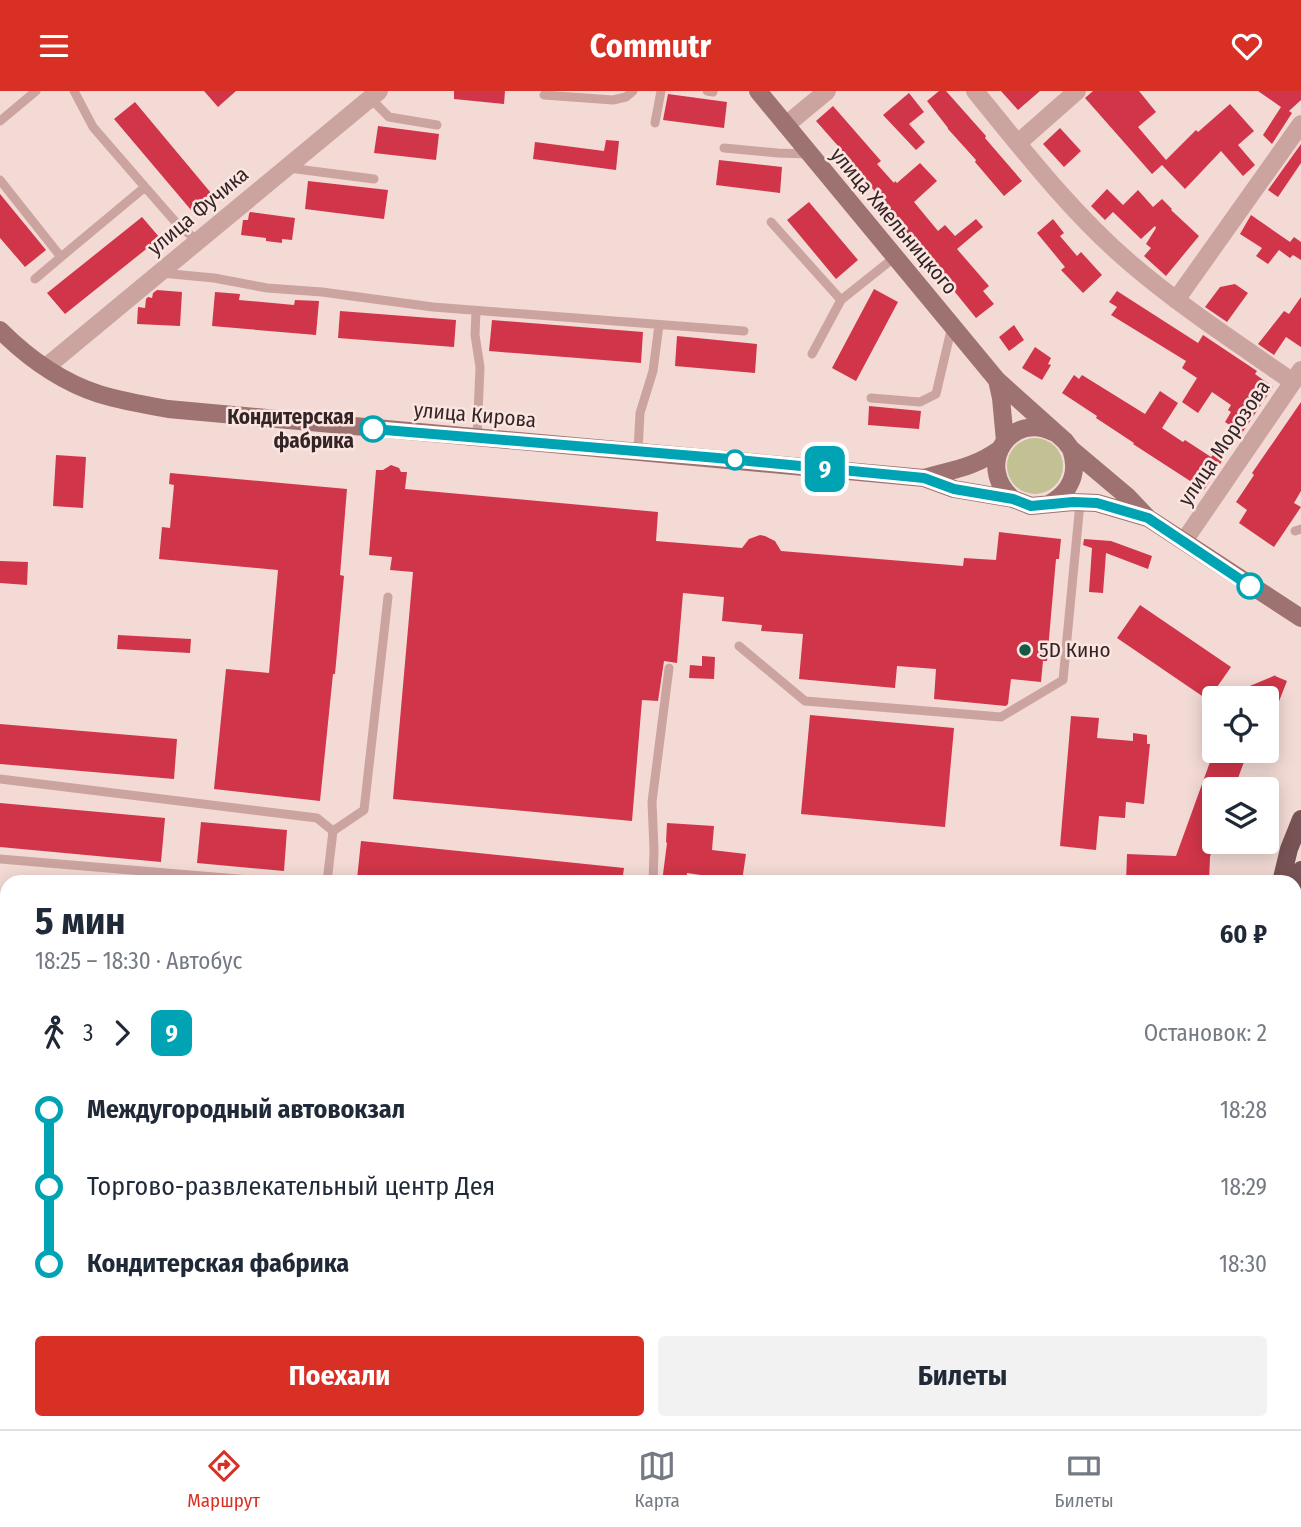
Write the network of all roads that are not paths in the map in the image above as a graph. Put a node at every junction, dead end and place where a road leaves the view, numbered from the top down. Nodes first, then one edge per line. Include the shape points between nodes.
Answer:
1 (36, 91) edge
2 (74, 91) edge
3 (633, 91) edge
4 (661, 91) edge
5 (707, 91) edge
6 (758, 91) edge
7 (827, 91) edge
8 (975, 91) edge
9 (1077, 91) edge
10 (713, 92) edge
11 (375, 95) edge
12 (544, 96) dead end
13 (0, 121) edge
14 (655, 123) dead end
15 (1301, 124) edge
16 (437, 125) dead end
17 (786, 125) junction
18 (1018, 143) junction
19 (724, 148) dead end
20 (809, 154) junction
21 (287, 167) junction
22 (374, 179) dead end
23 (0, 180) edge
24 (145, 187) junction
25 (771, 222) dead end
26 (198, 241) junction
27 (61, 257) junction
28 (895, 257) junction
29 (160, 273) junction
30 (35, 279) dead end
31 (1176, 299) junction
32 (841, 300) junction
33 (476, 311) junction
34 (659, 325) junction
35 (952, 326) junction
36 (0, 330) edge
37 (744, 331) dead end
38 (812, 353) dead end
39 (46, 367) junction
40 (1297, 376) edge
41 (997, 380) junction
42 (870, 398) dead end
43 (1058, 434) junction
44 (477, 438) junction
45 (1002, 445) junction
46 (1071, 449) junction
47 (638, 451) junction
48 (924, 478) junction
49 (1013, 499) junction
50 (1080, 503) junction
51 (1049, 504) junction
52 (1148, 518) junction
53 (1184, 541) junction
54 (388, 597) dead end
55 (1301, 618) edge
56 (739, 646) dead end
57 (669, 669) dead end
58 (0, 779) edge
59 (1301, 819) edge
60 (333, 831) junction
61 (0, 859) edge
62 (191, 875) edge
63 (328, 875) edge
64 (653, 875) edge
65 (1283, 875) edge

1 - 13 lane
2 - 24 lane via 93,127
3 - 12 lane via 613,100
4 - 14 lane
5 - 10 lane
6 - 17 main road, улица Хмельницкого
7 - 17 street
8 - 18 street
9 - 18 street
11 - 16 lane via 389,117
11 - 21 street, улица Фучика
15 - 31 street
17 - 20 main road, улица Хмельницкого
18 - 31 street via 1086,221
19 - 20 lane
20 - 28 main road, улица Хмельницкого
21 - 22 lane
21 - 26 street, улица Фучика
23 - 27 lane
24 - 26 lane
24 - 27 lane
25 - 32 lane
26 - 29 street, улица Фучика
27 - 30 lane
28 - 32 lane
28 - 35 main road, улица Хмельницкого
29 - 33 lane
29 - 39 street, улица Фучика
31 - 40 street
32 - 38 lane
33 - 34 lane
33 - 44 lane via 480,367
34 - 37 lane
34 - 47 lane via 653,371 640,414
35 - 41 main road, улица Хмельницкого
35 - 42 lane via 936,394 920,402
36 - 39 main road, улица Кирова
39 - 44 main road, улица Кирова via 98,393 168,409
40 - 53 street, улица Морозова
41 - 43 main road, улица Хмельницкого
41 - 45 main road
43 - 45 main road via 1030,427
43 - 46 main road
44 - 47 main road, улица Кирова
45 - 48 main road via 984,460
45 - 49 main road via 997,477
46 - 51 main road via 1074,476 1065,493
46 - 52 main road
47 - 48 main road, улица Кирова
48 - 49 main road via 954,489
49 - 51 main road via 1031,506
50 - 51 main road
50 - 52 main road via 1097,503
50 - 56 lane via 1063,680 1002,717 804,701
52 - 53 main road
53 - 55 main road
54 - 60 lane via 363,810
57 - 64 lane via 652,802
58 - 60 lane via 317,818
59 - 65 main road
60 - 63 lane
61 - 62 lane

